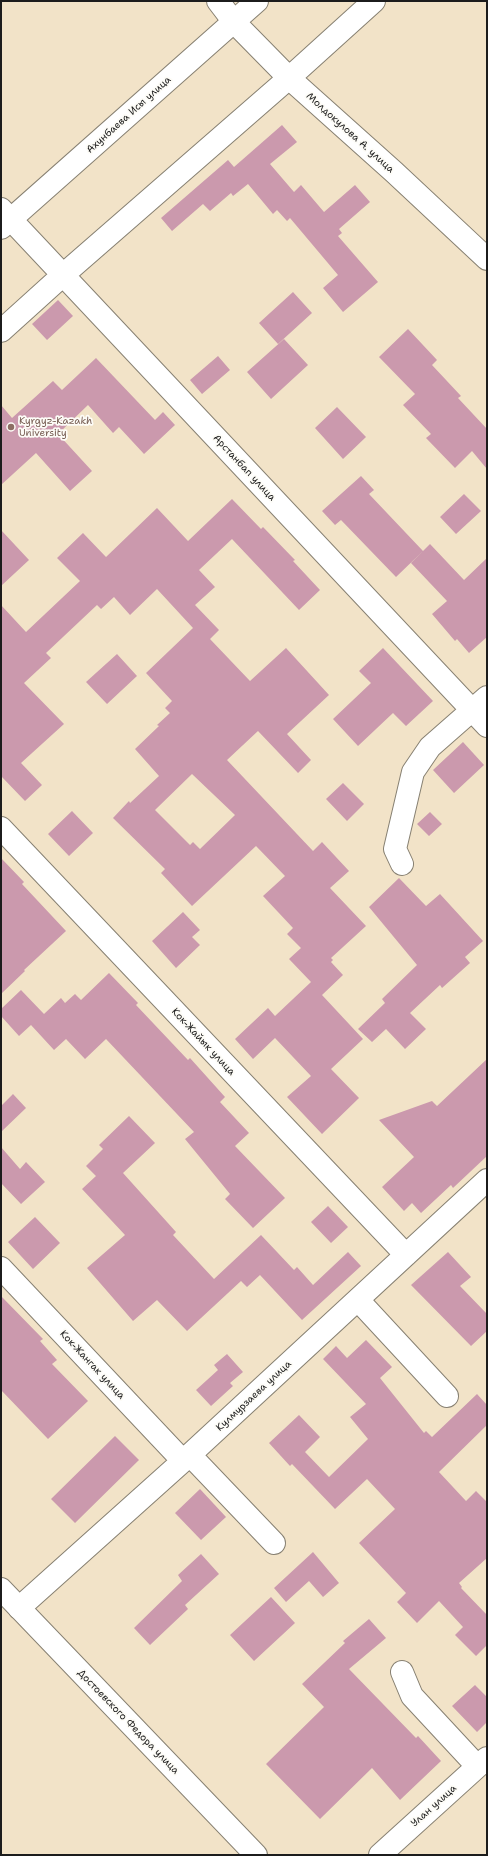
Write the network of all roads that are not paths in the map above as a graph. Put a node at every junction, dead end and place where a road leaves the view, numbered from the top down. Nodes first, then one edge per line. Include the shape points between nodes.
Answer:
1 (218, 1) edge
2 (257, 1) edge
3 (374, 1) edge
4 (234, 22) junction
5 (289, 78) junction
6 (4, 219) edge
7 (487, 259) edge
8 (63, 275) junction
9 (1, 331) edge
10 (480, 703) edge
11 (487, 726) edge
12 (1, 828) edge
13 (402, 864) dead end
14 (487, 1180) edge
15 (406, 1255) junction
16 (1, 1268) edge
17 (358, 1300) junction
18 (447, 1396) dead end
19 (187, 1458) junction
20 (274, 1543) dead end
21 (1, 1589) edge
22 (19, 1608) junction
23 (402, 1672) dead end
24 (482, 1762) edge
25 (256, 1855) edge
26 (380, 1855) edge

1 - 4 street, Молдокулова А. улица
2 - 4 street, Ахунбаева Исы улица
3 - 5 street
4 - 5 street, Молдокулова А. улица
4 - 6 street, Ахунбаева Исы улица
5 - 7 street, Молдокулова А. улица
5 - 8 street
6 - 8 street, Арстанбап улица
8 - 9 street
8 - 10 street, Арстанбап улица
10 - 11 street, Арстанбап улица
10 - 13 street via 430,747 414,772 395,850
12 - 15 street, Кок-Жайык улица
14 - 15 street, Кулмурзаева улица
15 - 17 street, Кулмурзаева улица
16 - 19 street, Кок-Жангак улица
17 - 18 street
17 - 19 street, Кулмурзаева улица
19 - 20 street, Кок-Жангак улица
19 - 22 street, Кулмурзаева улица
21 - 22 street, Достоевского Федора улица
22 - 25 street, Достоевского Федора улица
23 - 24 street via 412,1696
24 - 26 street, Улан улица

